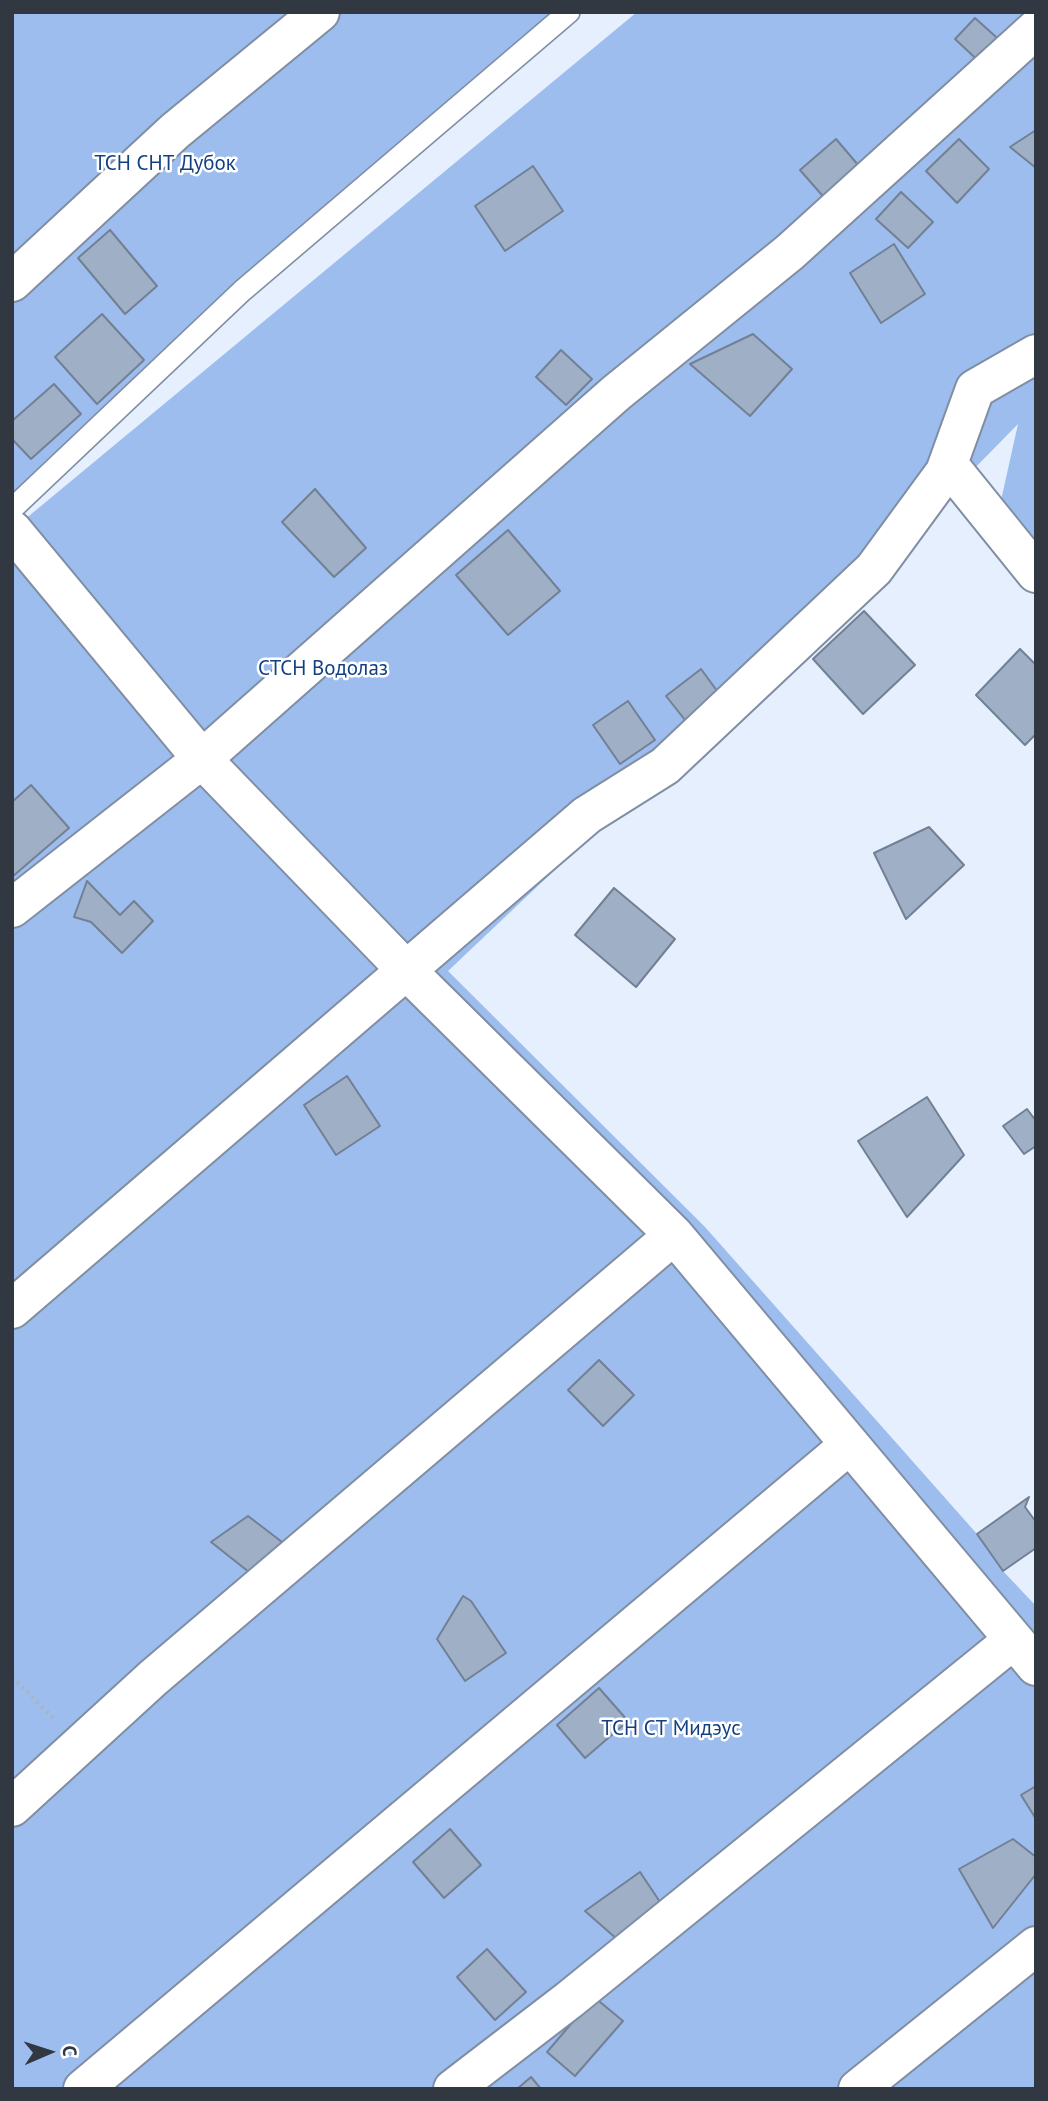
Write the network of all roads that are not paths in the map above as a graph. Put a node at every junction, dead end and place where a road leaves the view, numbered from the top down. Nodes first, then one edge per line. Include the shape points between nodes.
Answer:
1 (320, 12) edge
2 (569, 12) edge
3 (1036, 29) edge
4 (12, 282) edge
5 (1036, 354) edge
6 (948, 464) junction
7 (12, 509) edge
8 (12, 530) edge
9 (1036, 573) edge
10 (202, 759) junction
11 (12, 908) edge
12 (408, 972) junction
13 (674, 1236) junction
14 (12, 1309) edge
15 (848, 1446) junction
16 (1024, 1653) edge
17 (12, 1807) edge
18 (1036, 1946) edge
19 (83, 2089) edge
20 (453, 2089) edge
21 (858, 2089) edge

1 - 4 street via 175,131
2 - 7 lane via 242,291
3 - 10 street via 799,244 616,393
5 - 6 street via 975,389
6 - 9 street
6 - 12 street via 874,569 665,766 587,815
8 - 10 street
10 - 11 street
10 - 12 street
12 - 13 street
12 - 14 street
13 - 15 street
13 - 17 street via 153,1678
15 - 16 street
15 - 19 street
16 - 20 street
18 - 21 street

